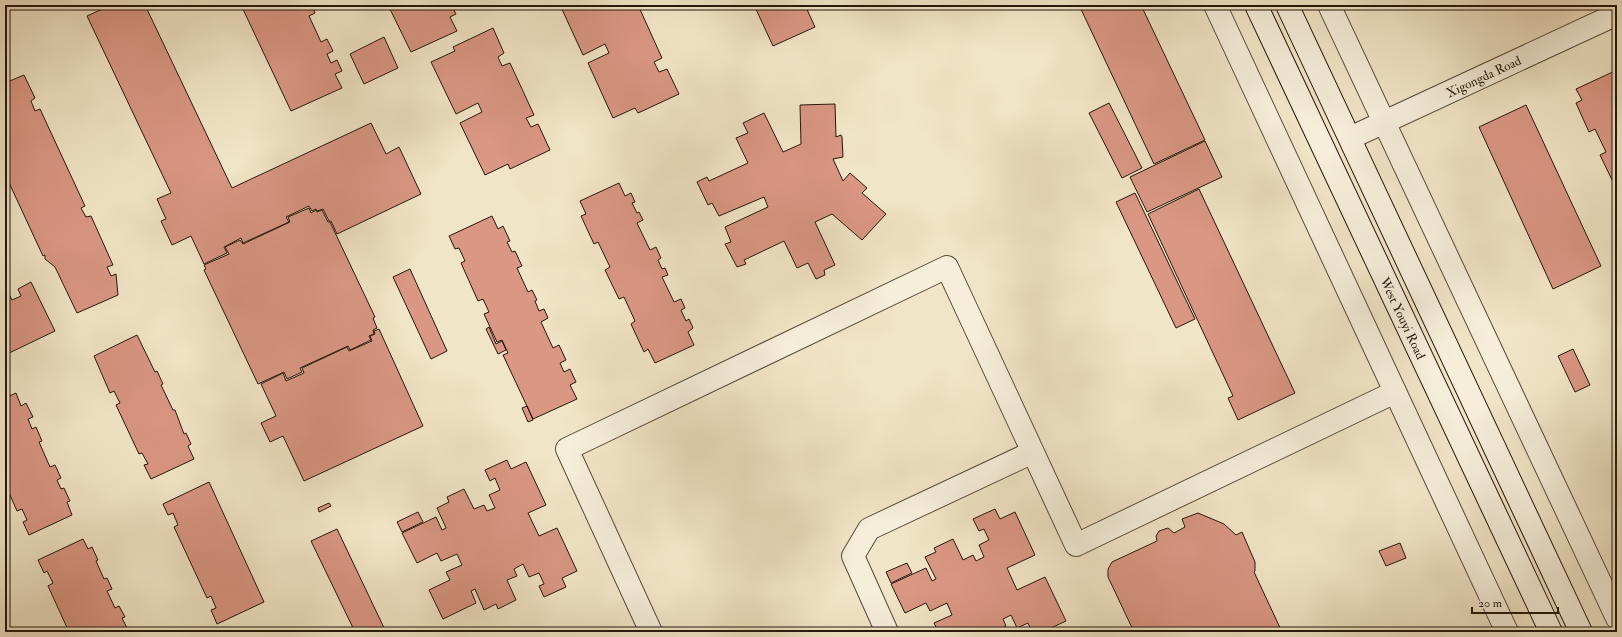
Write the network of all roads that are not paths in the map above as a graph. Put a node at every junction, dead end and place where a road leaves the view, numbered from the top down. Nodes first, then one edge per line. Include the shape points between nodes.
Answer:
1 (1215, 5) edge
2 (1256, 5) edge
3 (1287, 5) edge
4 (1329, 5) edge
5 (1617, 14) edge
6 (1384, 122) junction
7 (1350, 138) junction
8 (1395, 392) junction
9 (1033, 452) junction
10 (1617, 618) edge
11 (651, 632) edge
12 (887, 632) edge
13 (1507, 632) edge
14 (1551, 632) edge
15 (1582, 632) edge

1 - 8 street
2 - 14 street, West Youyi Road
3 - 7 street
4 - 6 street
5 - 6 street, Xigongda Road
6 - 7 street, Xigongda Road
6 - 10 street
7 - 15 street
8 - 9 street via 1076,545
8 - 13 street
9 - 11 street via 947,267 567,449
9 - 12 street via 869,529 853,556

